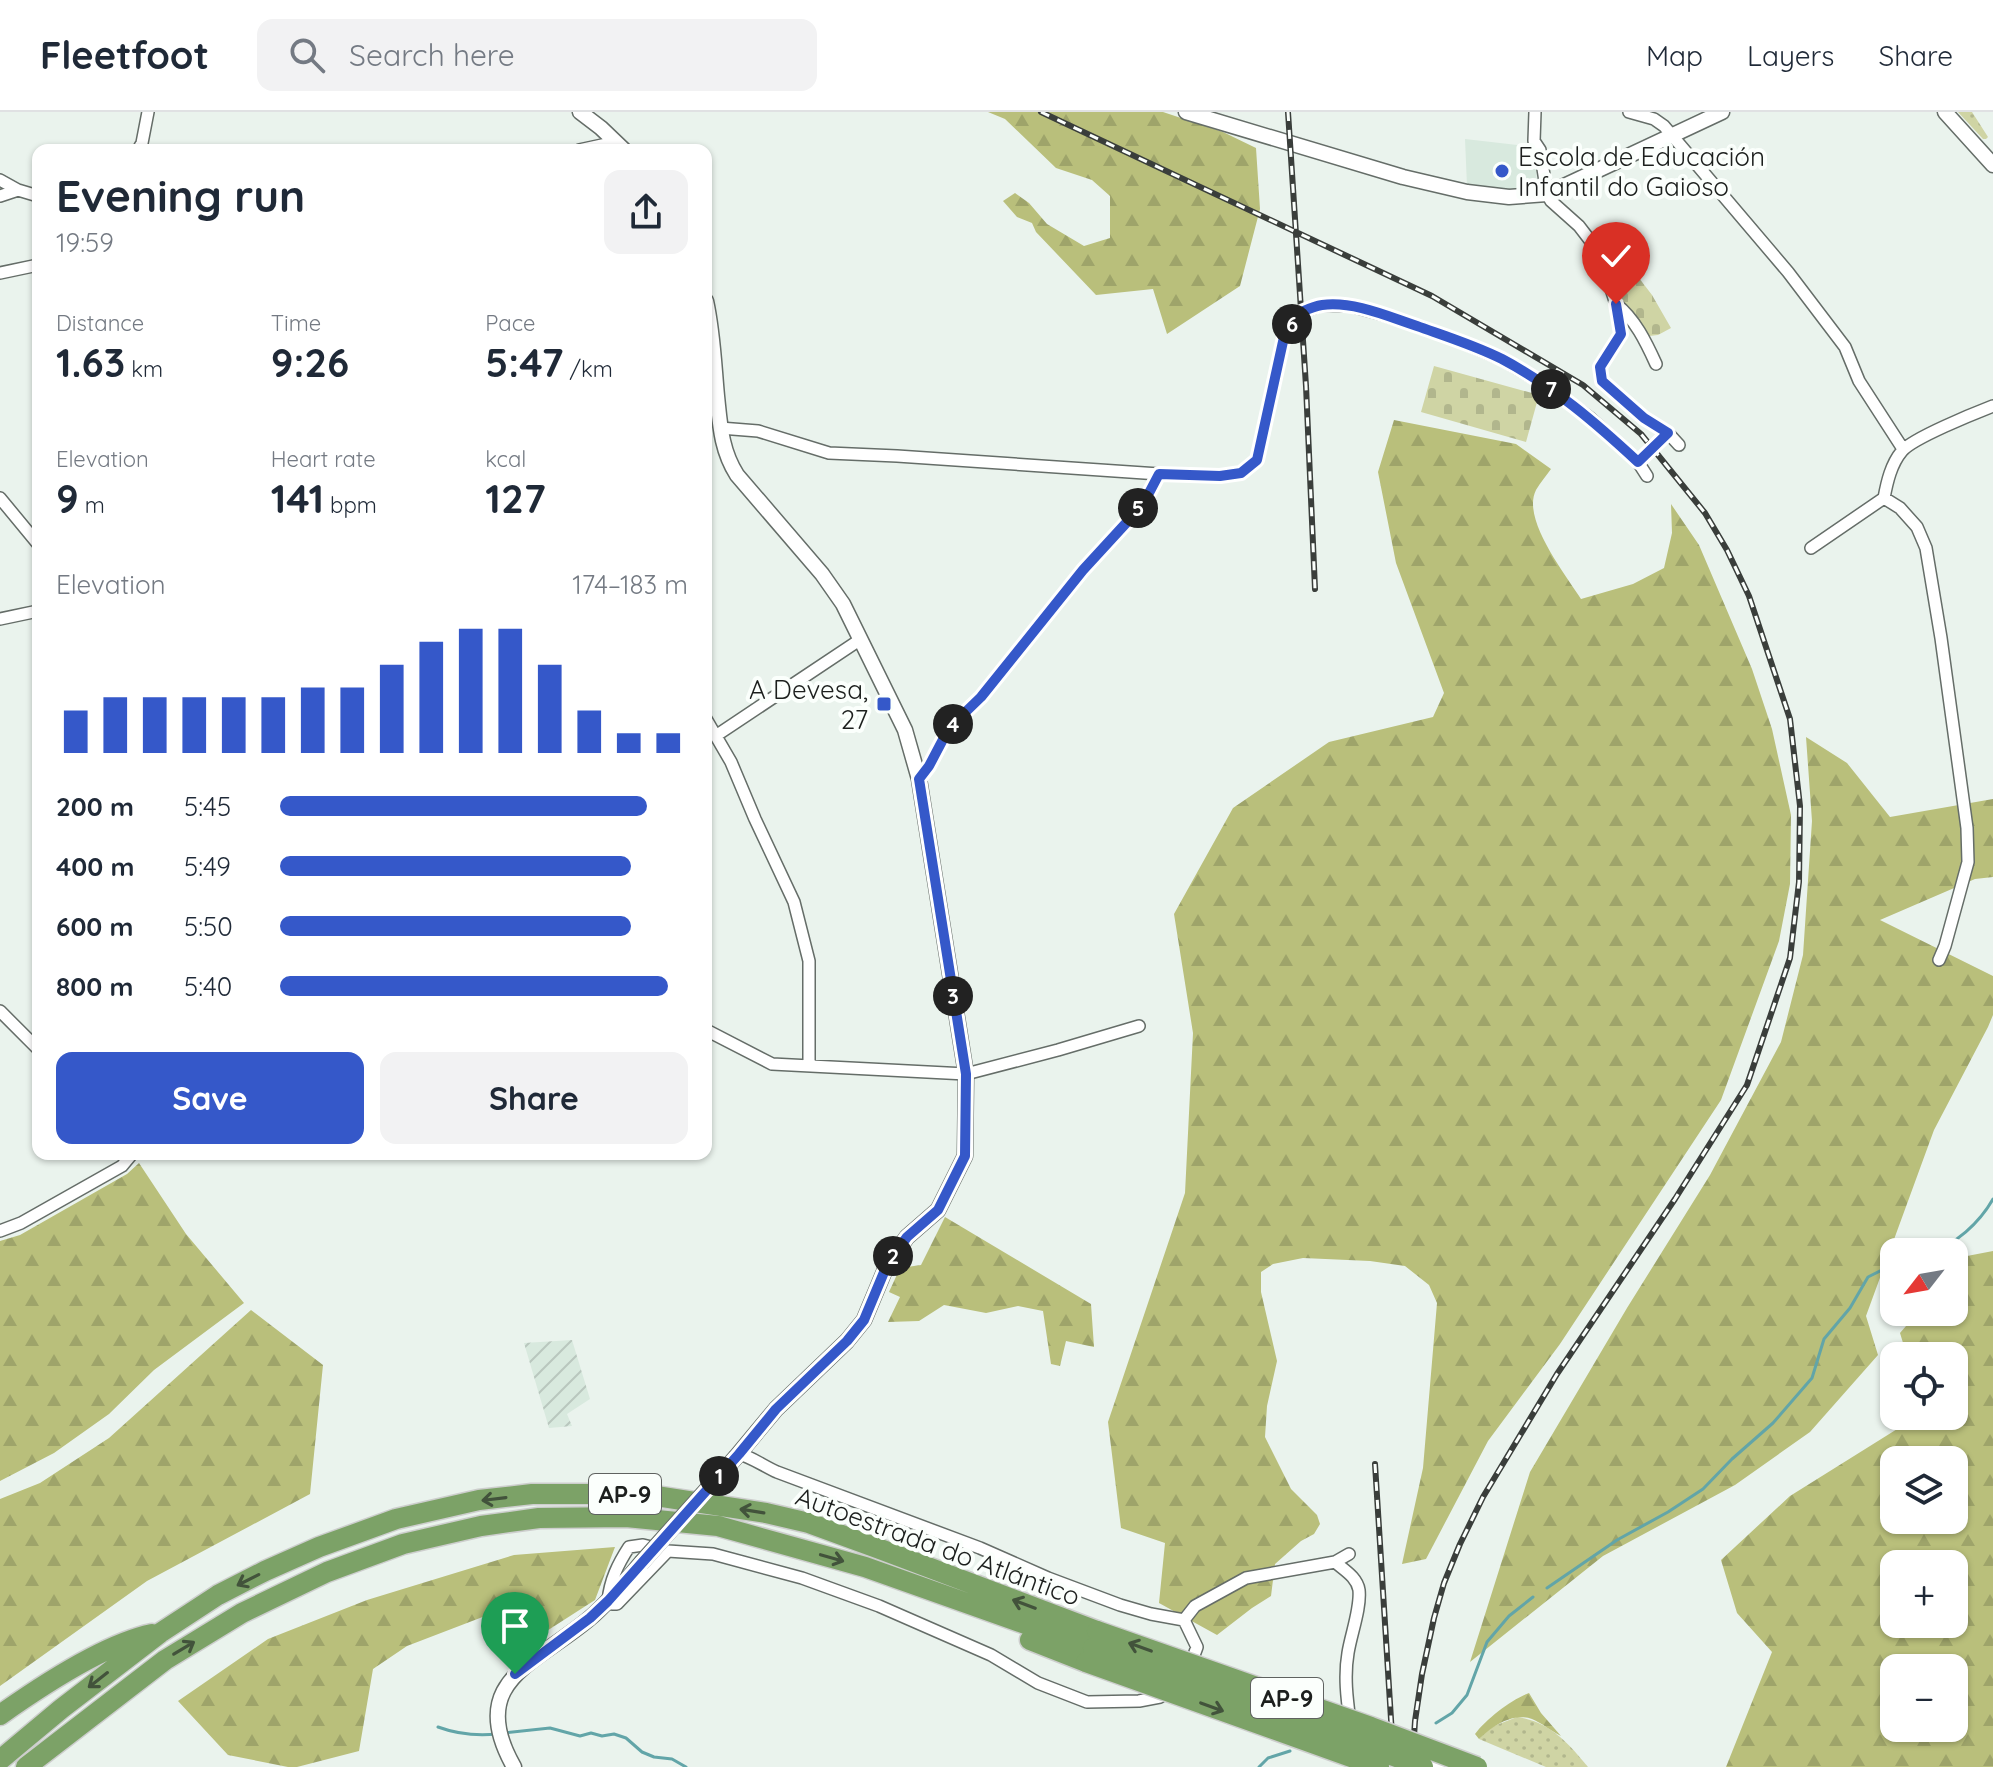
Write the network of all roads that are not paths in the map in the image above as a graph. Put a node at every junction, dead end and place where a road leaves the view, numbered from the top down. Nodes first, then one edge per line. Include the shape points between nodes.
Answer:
1 (148, 112) edge
2 (1186, 112) edge
3 (1535, 112) edge
4 (1629, 112) edge
5 (1722, 112) edge
6 (1945, 112) edge
7 (583, 114) edge
8 (1670, 135) junction
9 (141, 144) edge
10 (618, 144) edge
11 (1993, 165) edge
12 (0, 180) edge
13 (18, 190) junction
14 (32, 194) edge
15 (1547, 194) junction
16 (0, 196) edge
17 (32, 266) edge
18 (2, 269) edge
19 (1616, 304) junction
20 (1656, 364) dead end
21 (712, 386) edge
22 (1993, 406) edge
23 (720, 428) junction
24 (1668, 433) junction
25 (1679, 445) dead end
26 (1903, 449) junction
27 (1638, 462) junction
28 (1159, 474) junction
29 (1647, 476) dead end
30 (0, 498) edge
31 (1884, 498) junction
32 (32, 537) edge
33 (1811, 548) dead end
34 (32, 612) edge
35 (0, 619) edge
36 (861, 639) junction
37 (712, 728) edge
38 (717, 735) junction
39 (919, 779) junction
40 (1939, 960) dead end
41 (0, 1011) edge
42 (1139, 1026) dead end
43 (712, 1033) edge
44 (32, 1043) edge
45 (809, 1066) junction
46 (966, 1074) junction
47 (127, 1160) edge
48 (0, 1231) edge
49 (737, 1455) junction
50 (668, 1551) junction
51 (1349, 1554) dead end
52 (1335, 1562) junction
53 (608, 1601) junction
54 (1184, 1620) junction
55 (160, 1633) junction
56 (1092, 1647) junction
57 (120, 1693) junction
58 (0, 1715) edge
59 (0, 1760) edge
60 (26, 1767) edge
61 (49, 1767) edge
62 (514, 1767) edge
63 (1379, 1767) edge
64 (1423, 1767) edge
65 (1442, 1767) edge
66 (1477, 1767) edge

1 - 9 street
2 - 15 street via 1467,192
3 - 15 street via 1534,141
4 - 8 street via 1654,119
5 - 8 street
6 - 11 street
7 - 10 street
8 - 15 street
8 - 26 street via 1845,347 1859,381
12 - 13 street
13 - 14 street
13 - 16 street
15 - 19 street via 1599,252
17 - 18 street
19 - 20 street via 1641,333
19 - 24 street via 1621,334 1600,367 1602,381
21 - 23 street
22 - 26 street
23 - 28 street via 758,431 829,453
23 - 36 street via 724,451 737,475 830,584
24 - 25 street
24 - 27 street, bridge
26 - 31 street
27 - 28 street via 1590,418 1502,359 1384,315 1322,305 1299,313 1284,337 1257,460 1231,475
27 - 29 street
28 - 39 street via 1128,521 949,728
30 - 32 street
31 - 33 street
31 - 40 street via 1917,527 1926,548 1967,828 1968,862
34 - 35 street
36 - 38 street
36 - 39 street via 905,730
37 - 38 street
38 - 45 street via 794,902 809,961
39 - 46 street
41 - 44 street
42 - 46 street
43 - 45 street via 772,1064
45 - 46 street
46 - 49 street via 965,1156 938,1210 907,1237 887,1265 864,1320 847,1341
47 - 48 street
49 - 53 street, bridge
49 - 54 street via 748,1455 777,1472 1120,1605
50 - 53 street via 617,1604
50 - 53 street via 629,1547 617,1566
50 - 54 street via 713,1554 843,1592 1087,1702 1160,1697 1188,1674 1197,1647
51 - 52 street
52 - 54 street via 1246,1578 1195,1606
52 - 65 street via 1359,1588 1347,1656 1350,1727
53 - 62 street via 520,1669 503,1691 498,1718
56 -> 55 highway, Autoestrada do Atlántico / AP-9 via 809,1523 643,1494 589,1493 479,1500 396,1519 265,1571
55 - 58 highway via 130,1639
55 -> 59 highway, Autoestrada do Atlántico / AP-9
57 -> 56 highway, Autoestrada do Atlántico / AP-9 via 242,1613 327,1572 403,1544 539,1518 612,1517 718,1526 865,1567
56 -> 63 highway, bridge
56 - 64 highway, Autoestrada do Atlántico / AP-9, bridge
66 -> 56 highway, Autoestrada do Atlántico / AP-9, bridge via 1357,1722
57 - 60 highway, Autoestrada do Atlántico / AP-9
57 - 61 highway

